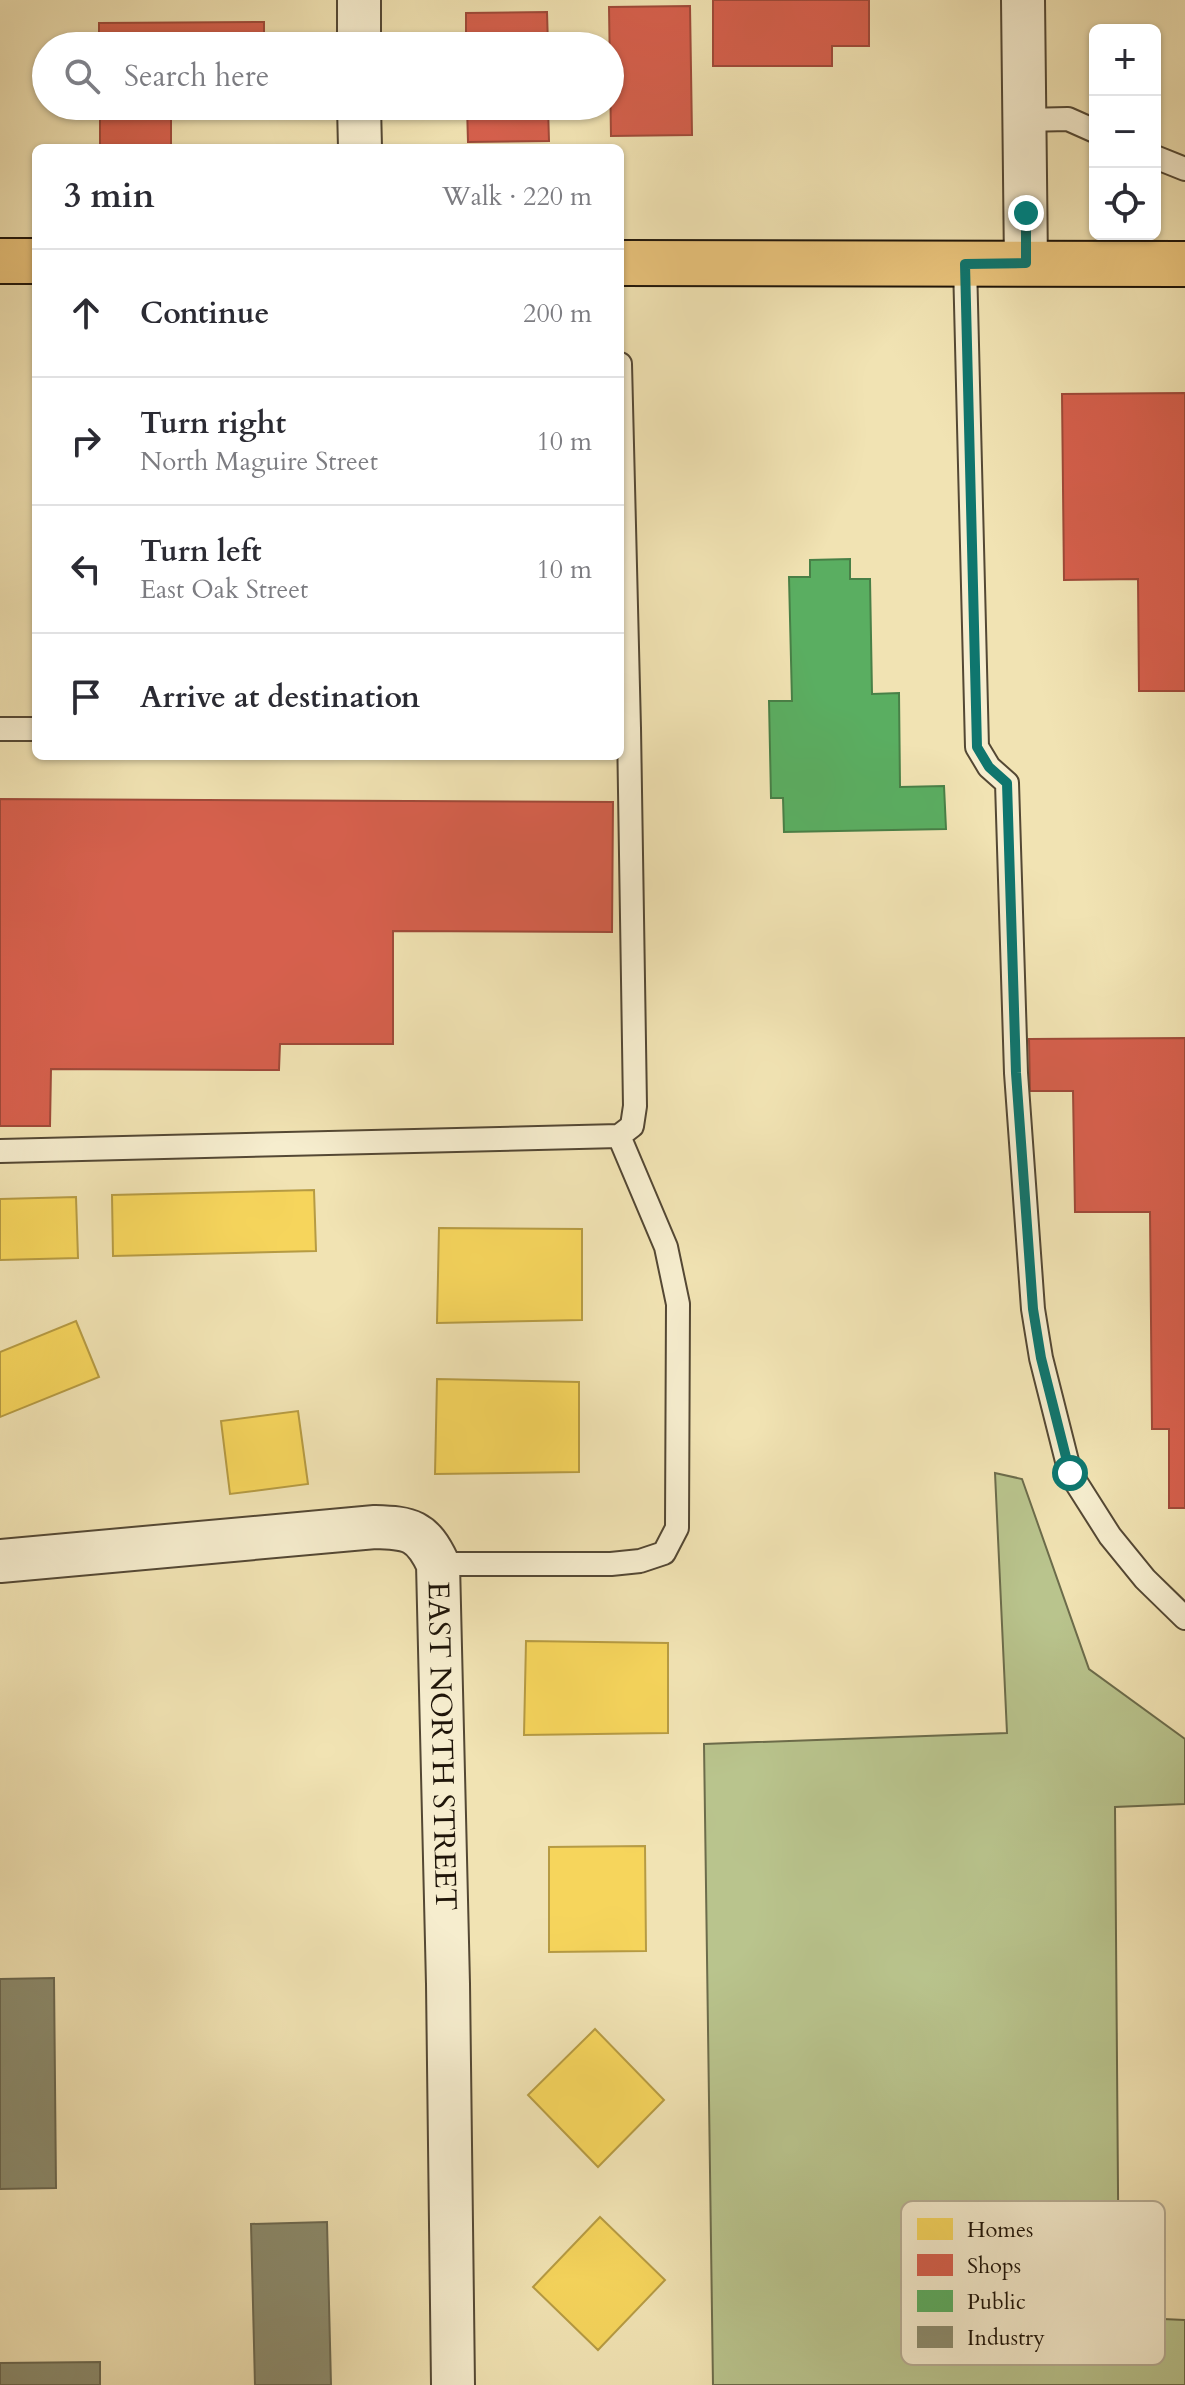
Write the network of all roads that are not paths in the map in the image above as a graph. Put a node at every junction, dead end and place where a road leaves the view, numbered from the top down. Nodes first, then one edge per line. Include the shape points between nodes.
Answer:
1 (359, 0) edge
2 (1023, 0) edge
3 (359, 32) edge
4 (359, 120) edge
5 (1025, 120) junction
6 (1089, 128) edge
7 (360, 144) edge
8 (1161, 159) edge
9 (1185, 169) edge
10 (0, 261) edge
11 (32, 261) edge
12 (624, 263) edge
13 (1026, 263) junction
14 (965, 264) junction
15 (1185, 264) edge
16 (624, 728) edge
17 (0, 729) edge
18 (32, 729) edge
19 (619, 1136) junction
20 (0, 1151) edge
21 (0, 1561) edge
22 (438, 1564) junction
23 (1185, 1618) edge
24 (453, 2385) edge

1 - 3 street
2 - 5 street
4 - 7 street
5 - 6 lane via 1068,119
5 - 13 street
8 - 9 lane
10 - 11 main road
12 - 14 main road
13 - 14 main road
13 - 15 main road
14 - 23 lane via 977,747 1007,783 1016,1073 1033,1309 1070,1473 1110,1536
16 - 19 lane via 635,1106 632,1126
17 - 18 lane
19 - 20 lane
19 - 22 lane via 666,1247 678,1304 677,1528 664,1553 640,1561
21 - 22 street, EAST NORTH STREET via 375,1527 406,1528 428,1542
22 - 24 street, EAST NORTH STREET

